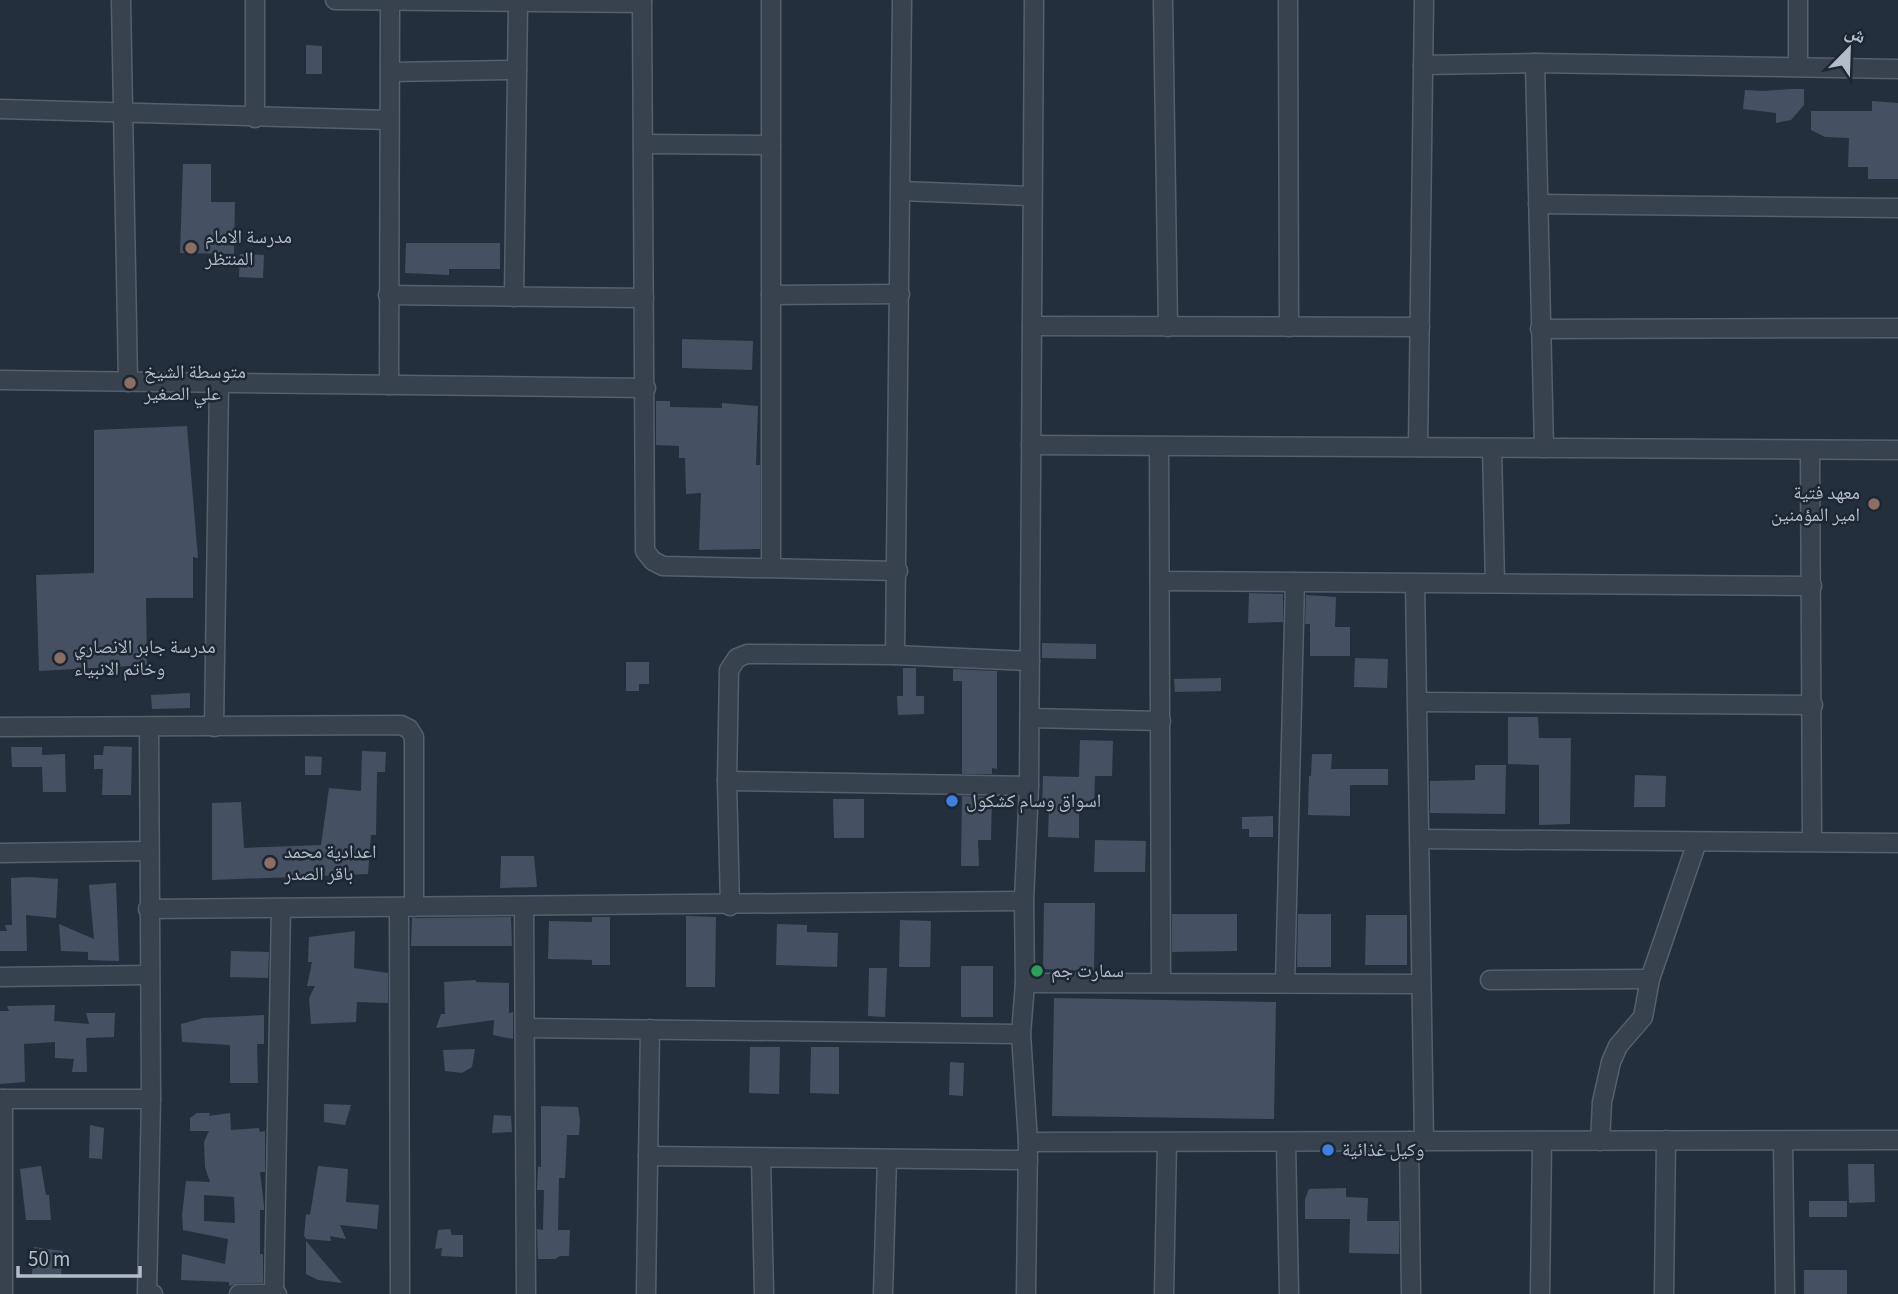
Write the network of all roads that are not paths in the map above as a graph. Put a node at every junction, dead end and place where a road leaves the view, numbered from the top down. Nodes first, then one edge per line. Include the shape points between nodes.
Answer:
1 (121, 0) edge
2 (255, 0) edge
3 (335, 0) edge
4 (771, 0) edge
5 (902, 0) edge
6 (1034, 0) edge
7 (1163, 0) edge
8 (1288, 0) edge
9 (1424, 0) edge
10 (1798, 0) edge
11 (390, 1) edge
12 (642, 1) edge
13 (518, 2) edge
14 (1535, 63) junction
15 (1423, 65) junction
16 (1798, 67) junction
17 (1898, 69) edge
18 (517, 70) junction
19 (390, 72) junction
20 (0, 109) edge
21 (124, 111) junction
22 (255, 118) junction
23 (389, 120) junction
24 (643, 144) junction
25 (771, 145) junction
26 (901, 191) junction
27 (1032, 196) junction
28 (1538, 204) junction
29 (1898, 208) edge
30 (388, 295) junction
31 (771, 295) junction
32 (900, 295) junction
33 (514, 298) junction
34 (644, 298) junction
35 (1032, 326) junction
36 (1168, 327) junction
37 (1289, 327) junction
38 (1420, 327) junction
39 (1898, 328) edge
40 (1540, 330) junction
41 (0, 380) edge
42 (128, 382) junction
43 (219, 383) junction
44 (389, 385) junction
45 (646, 388) junction
46 (1031, 445) junction
47 (1159, 446) junction
48 (1418, 447) junction
49 (1492, 448) junction
50 (1544, 448) junction
51 (1810, 450) junction
52 (1898, 450) edge
53 (771, 568) junction
54 (898, 571) junction
55 (1160, 581) junction
56 (1295, 582) junction
57 (1415, 583) junction
58 (1495, 583) junction
59 (1812, 586) junction
60 (895, 655) junction
61 (1030, 661) junction
62 (1418, 702) junction
63 (1813, 705) junction
64 (1030, 718) junction
65 (1161, 721) junction
66 (0, 727) edge
67 (149, 727) junction
68 (214, 727) junction
69 (727, 781) junction
70 (1030, 786) junction
71 (1420, 839) junction
72 (1812, 841) junction
73 (1698, 842) junction
74 (1898, 843) edge
75 (149, 851) junction
76 (0, 853) edge
77 (1024, 901) junction
78 (730, 906) junction
79 (524, 907) junction
80 (281, 908) junction
81 (407, 908) junction
82 (148, 909) junction
83 (149, 975) junction
84 (0, 977) edge
85 (1650, 979) junction
86 (1490, 980) dead end
87 (1161, 982) junction
88 (1285, 982) junction
89 (1025, 983) junction
90 (1421, 984) junction
91 (525, 1028) junction
92 (650, 1029) junction
93 (1021, 1034) junction
94 (151, 1099) junction
95 (1, 1100) edge
96 (1666, 1140) junction
97 (1898, 1140) edge
98 (1416, 1141) junction
99 (1542, 1141) junction
100 (1600, 1141) junction
101 (1783, 1141) junction
102 (1167, 1142) junction
103 (1286, 1142) junction
104 (1028, 1151) junction
105 (648, 1156) junction
106 (761, 1158) junction
107 (887, 1160) junction
108 (3, 1294) edge
109 (136, 1294) edge
110 (147, 1294) edge
111 (153, 1294) edge
112 (239, 1294) edge
113 (276, 1294) edge
114 (400, 1294) edge
115 (526, 1294) edge
116 (646, 1294) edge
117 (764, 1294) edge
118 (883, 1294) edge
119 (1026, 1294) edge
120 (1164, 1294) edge
121 (1289, 1294) edge
122 (1411, 1294) edge
123 (1540, 1294) edge
124 (1664, 1294) edge
125 (1785, 1294) edge

1 - 21 street
2 - 22 street
3 - 11 street
4 - 25 street
5 - 26 street
6 - 27 street
7 - 36 street
8 - 37 street
9 - 15 street
10 - 16 street
11 - 13 street
11 - 19 street
12 - 13 street
12 - 24 street
13 - 18 street
14 - 15 street
14 - 16 street
14 - 28 street
15 - 38 street
16 - 17 street
18 - 19 street
18 - 33 street
19 - 23 street
20 - 21 street
21 - 22 street
21 - 42 street
22 - 23 street
23 - 30 street
24 - 25 street
24 - 34 street
25 - 31 street
26 - 27 street
26 - 32 street
27 - 35 street
28 - 29 street
28 - 40 street
30 - 33 street
30 - 44 street
31 - 32 street
31 - 53 street
32 - 54 street
33 - 34 street
34 - 45 street
35 - 36 street
35 - 46 street
36 - 37 street
37 - 38 street
38 - 48 street
39 - 40 street
40 - 50 street
41 - 42 street
42 - 43 street
43 - 44 street
43 - 68 street
44 - 45 street
45 - 53 street via 645,551 663,566
46 - 47 street
46 - 61 street
47 - 48 street
47 - 55 street
48 - 49 street
49 - 50 street
49 - 58 street
50 - 51 street
51 - 52 street
51 - 59 street
53 - 54 street
54 - 60 street
55 - 56 street
55 - 65 street
56 - 57 street
56 - 88 street
57 - 58 street
57 - 62 street
58 - 59 street
59 - 63 street
60 - 61 street
60 - 69 street via 747,654 737,658 729,670
61 - 64 street
62 - 63 street
62 - 71 street
63 - 72 street
64 - 65 street
64 - 70 street
65 - 87 street
66 - 67 street
67 - 68 street
67 - 75 street
68 - 81 street via 401,725 409,729 414,737
69 - 70 street
69 - 78 street
70 - 77 street
71 - 73 street
71 - 90 street
72 - 73 street
72 - 74 street
73 - 85 street
75 - 76 street
75 - 82 street
77 - 78 street
77 - 89 street
78 - 79 street
79 - 81 street
79 - 91 street
80 - 81 street
80 - 82 street
80 - 113 street
81 - 114 street
82 - 83 street
83 - 84 street
83 - 94 street
85 - 86 street
85 - 100 street via 1643,1017 1618,1046 1605,1080
87 - 88 street
87 - 89 street
88 - 90 street
89 - 93 street
90 - 98 street
91 - 92 street
91 - 115 street
92 - 93 street
92 - 105 street
93 - 104 street
94 - 95 street
94 - 110 street
95 - 108 street
96 - 100 street
96 - 101 street
96 - 124 street
97 - 101 street
98 - 99 street
98 - 103 street
98 - 122 street
99 - 100 street
99 - 123 street
101 - 125 street
102 - 103 street
102 - 104 street
102 - 120 street
103 - 121 street
104 - 107 street
104 - 119 street
105 - 106 street
105 - 116 street
106 - 107 street
106 - 117 street
107 - 118 street
109 - 110 street
110 - 111 street
112 - 113 street

